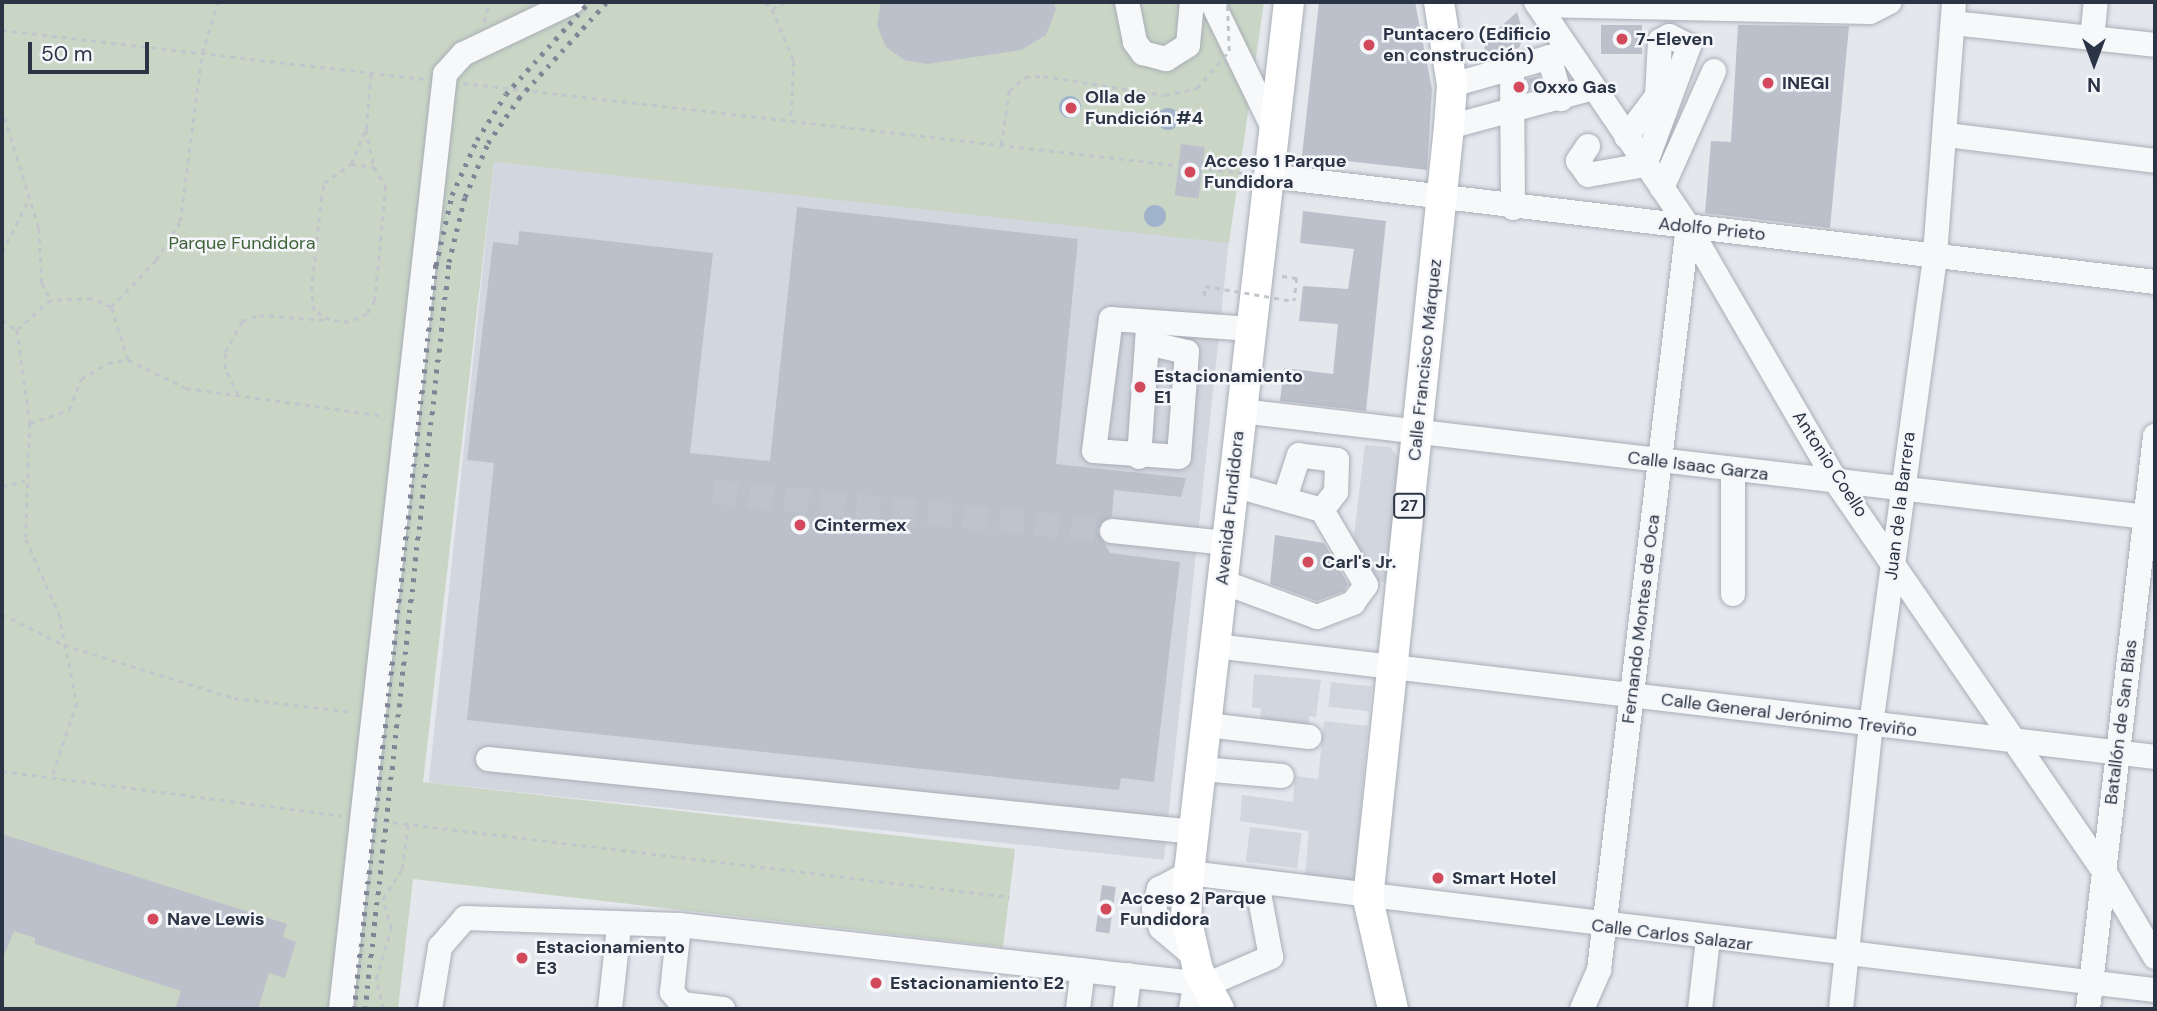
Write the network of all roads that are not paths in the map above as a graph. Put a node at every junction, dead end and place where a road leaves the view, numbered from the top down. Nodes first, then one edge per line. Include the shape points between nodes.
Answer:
1 (572, 2) edge
2 (1127, 2) edge
3 (1192, 2) edge
4 (1212, 2) edge
5 (1289, 2) edge
6 (1439, 2) edge
7 (1890, 2) edge
8 (2096, 2) edge
9 (1537, 3) edge
10 (1750, 6) edge
11 (1954, 12) edge
12 (2092, 38) junction
13 (2155, 45) edge
14 (1558, 55) junction
15 (1512, 68) junction
16 (1714, 71) dead end
17 (1452, 85) junction
18 (1594, 88) junction
19 (1561, 99) junction
20 (1512, 114) junction
21 (1449, 127) junction
22 (1275, 132) junction
23 (1947, 135) junction
24 (1626, 137) junction
25 (1588, 146) dead end
26 (2155, 161) edge
27 (1645, 165) junction
28 (1269, 176) junction
29 (1662, 188) junction
30 (1443, 199) junction
31 (1513, 208) junction
32 (1688, 226) junction
33 (1935, 255) junction
34 (2155, 282) edge
35 (1148, 332) junction
36 (1250, 336) junction
37 (1241, 411) junction
38 (1338, 424) junction
39 (1416, 433) junction
40 (2155, 436) edge
41 (1139, 457) junction
42 (1337, 460) junction
43 (1660, 462) junction
44 (1733, 471) junction
45 (1838, 483) junction
46 (1233, 485) junction
47 (1900, 490) junction
48 (1286, 498) junction
49 (1322, 510) junction
50 (2150, 518) edge
51 (1112, 531) tunnel mouth
52 (1227, 543) junction
53 (1893, 557) junction
54 (1223, 582) junction
55 (1732, 594) dead end
56 (1215, 646) junction
57 (1392, 666) junction
58 (1632, 696) junction
59 (1207, 725) junction
60 (1871, 725) junction
61 (1309, 737) dead end
62 (2010, 740) junction
63 (2118, 752) junction
64 (2155, 757) edge
65 (488, 759) dead end
66 (1202, 769) junction
67 (1282, 776) dead end
68 (1194, 832) junction
69 (2104, 871) junction
70 (1189, 873) junction
71 (1257, 883) junction
72 (1368, 899) junction
73 (612, 922) junction
74 (679, 925) junction
75 (1604, 927) junction
76 (1708, 939) junction
77 (1846, 956) junction
78 (2155, 957) edge
79 (1083, 970) junction
80 (1599, 970) junction
81 (1129, 975) junction
82 (2091, 980) junction
83 (1201, 986) edge
84 (2155, 990) edge
85 (341, 1009) edge
86 (430, 1009) edge
87 (610, 1009) edge
88 (723, 1009) edge
89 (1078, 1009) edge
90 (1125, 1009) edge
91 (1174, 1009) edge
92 (1393, 1009) edge
93 (1582, 1009) edge
94 (1591, 1009) edge
95 (1700, 1009) edge
96 (1841, 1009) edge
97 (2088, 1009) edge

1 - 85 street via 463,54 449,66 445,81
2 - 3 street via 1135,42 1143,53 1166,59 1188,45
4 - 22 street
5 - 22 main road, Avenida Fundidora
6 - 17 main road, Calle Francisco Márquez / 27
7 - 10 street via 1870,12
8 - 12 street
9 - 10 street
9 - 14 street, Antonio Coello
11 - 12 street
11 - 23 street, Juan de la Barrera
12 - 13 street
14 - 15 street
14 - 18 street, Antonio Coello
14 - 19 street
15 - 17 street
15 - 20 street
16 - 29 street
17 - 21 main road, Calle Francisco Márquez / 27
18 - 19 street
18 - 24 street, Antonio Coello
19 - 20 street
20 - 21 street
20 - 31 street
21 - 30 main road, Calle Francisco Márquez / 27
22 - 28 main road, Avenida Fundidora
23 - 26 street
23 - 33 street, Juan de la Barrera
24 - 27 street, Antonio Coello
24 - 27 street via 1662,101
25 - 27 street via 1578,160 1588,175
27 - 29 street, Antonio Coello
28 - 30 street, Adolfo Prieto
28 - 36 main road, Avenida Fundidora
29 - 32 street, Antonio Coello
30 - 31 street, Adolfo Prieto
30 - 39 main road, Calle Francisco Márquez / 27
31 - 32 street, Adolfo Prieto
32 - 33 street, Adolfo Prieto
32 - 43 street, Fernando Montes de Oca
32 - 45 street, Antonio Coello
33 - 34 street, Adolfo Prieto
33 - 47 street, Juan de la Barrera
35 - 36 street
35 - 41 street
35 - 41 street via 1182,348 1187,358 1179,457
35 - 41 street via 1120,318 1106,327 1094,451
36 - 37 main road, Avenida Fundidora
37 - 38 street, Calle Isaac Garza
37 - 46 main road, Avenida Fundidora
38 - 39 street, Calle Isaac Garza
38 - 42 street
39 - 43 street, Calle Isaac Garza
39 - 57 main road, Calle Francisco Márquez / 27
40 - 50 street, Batallón de San Blas
42 - 48 street via 1299,455
42 - 49 street via 1336,492
43 - 44 street, Calle Isaac Garza
43 - 58 street, Fernando Montes de Oca
44 - 45 street, Calle Isaac Garza
44 - 55 street
45 - 47 street, Calle Isaac Garza
45 - 53 street, Antonio Coello
46 - 48 street
46 - 52 main road, Avenida Fundidora
47 - 50 street, Calle Isaac Garza
47 - 53 street, Juan de la Barrera
48 - 49 street
49 - 54 street via 1366,585 1353,603 1317,617
50 - 63 street, Batallón de San Blas
51 - 52 street
52 - 54 main road, Avenida Fundidora
53 - 60 street, Juan de la Barrera
53 - 62 street, Antonio Coello
54 - 56 main road, Avenida Fundidora
56 - 57 street, Calle General Jerónimo Treviño
56 - 59 main road, Avenida Fundidora
57 - 58 street, Calle General Jerónimo Treviño
57 - 72 main road, Calle Francisco Márquez / 27
58 - 60 street, Calle General Jerónimo Treviño
58 - 75 street, Fernando Montes de Oca
59 - 61 street
59 - 66 main road, Avenida Fundidora
60 - 62 street, Calle General Jerónimo Treviño
60 - 77 street, Juan de la Barrera
62 - 63 street, Calle General Jerónimo Treviño
62 - 69 street, Antonio Coello
63 - 64 street, Calle General Jerónimo Treviño
63 - 69 street, Batallón de San Blas
65 - 68 street
66 - 67 street
66 - 68 main road, Avenida Fundidora
68 - 70 main road, Avenida Fundidora
69 - 78 street, Antonio Coello
69 - 82 street, Batallón de San Blas
70 - 71 street, Calle Carlos Salazar
70 - 83 main road, Avenida Fundidora via 1186,917
71 - 72 street, Calle Carlos Salazar
71 - 83 street via 1271,957
72 - 75 street, Calle Carlos Salazar
72 - 92 main road, Calle Francisco Márquez / 27
73 - 74 street
73 - 86 street via 465,918 440,947
73 - 87 street
74 - 79 street
74 - 88 street via 672,992 682,1004
75 - 76 street, Calle Carlos Salazar
75 - 80 street, Fernando Montes de Oca
76 - 77 street, Calle Carlos Salazar
76 - 95 street
77 - 82 street, Calle Carlos Salazar
77 - 96 street, Juan de la Barrera
79 - 81 street
79 - 89 street
80 - 93 street, Fernando Montes de Oca
80 - 94 street
81 - 83 street
81 - 90 street
82 - 84 street, Calle Carlos Salazar
82 - 97 street, Batallón de San Blas
83 - 91 street

